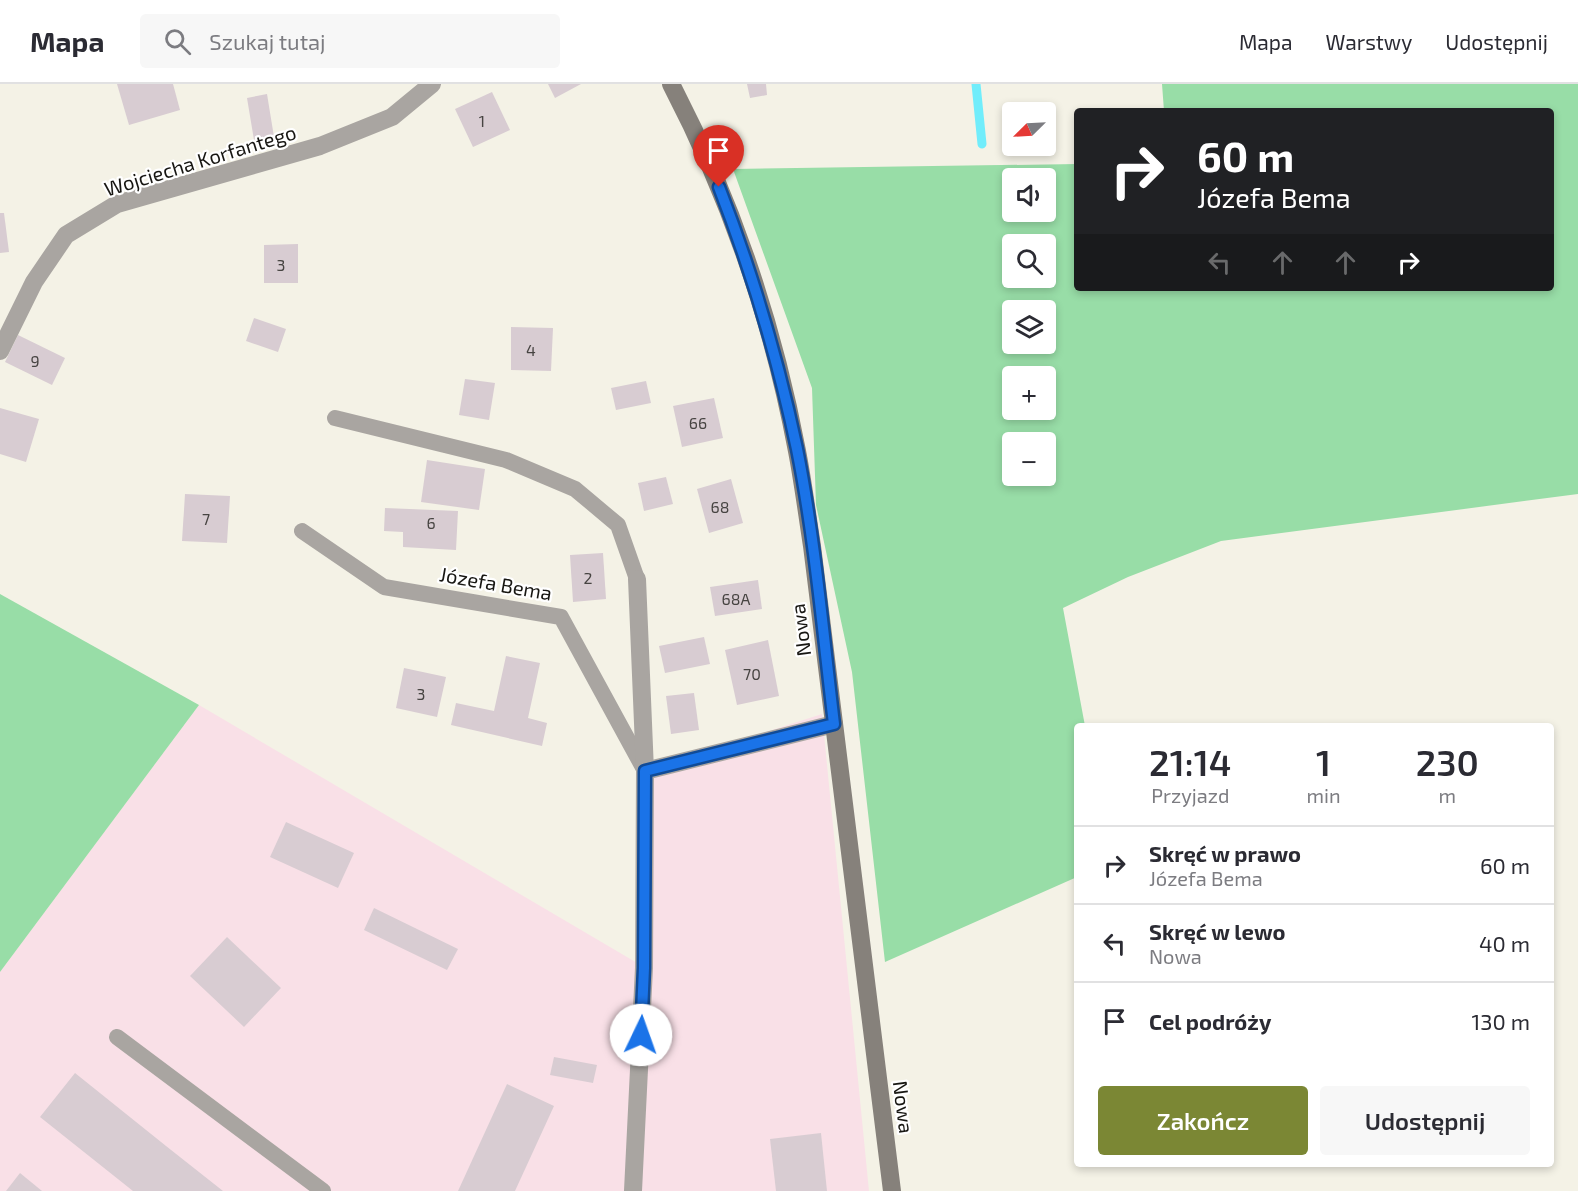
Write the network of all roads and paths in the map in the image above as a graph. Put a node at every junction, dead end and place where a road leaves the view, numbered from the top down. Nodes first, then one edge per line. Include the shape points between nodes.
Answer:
1 (432, 84) edge
2 (671, 84) edge
3 (0, 351) edge
4 (335, 418) dead end
5 (302, 531) dead end
6 (637, 579) joint
7 (834, 724) junction
8 (645, 771) junction
9 (117, 1037) dead end
10 (323, 1191) edge
11 (633, 1191) edge
12 (892, 1191) edge

1 - 3 street, Wojciecha Korfantego via 392,117 320,146 117,204 66,235 34,282
2 - 7 street, Nowa via 734,224 776,361 797,450
4 - 6 lane via 506,460 575,489 618,525
5 - 8 lane, Józefa Bema via 384,587 561,617
6 - 8 street, Józefa Bema
7 - 8 street
7 - 12 street, Nowa
8 - 11 street, Józefa Bema via 644,968
9 - 10 lane

